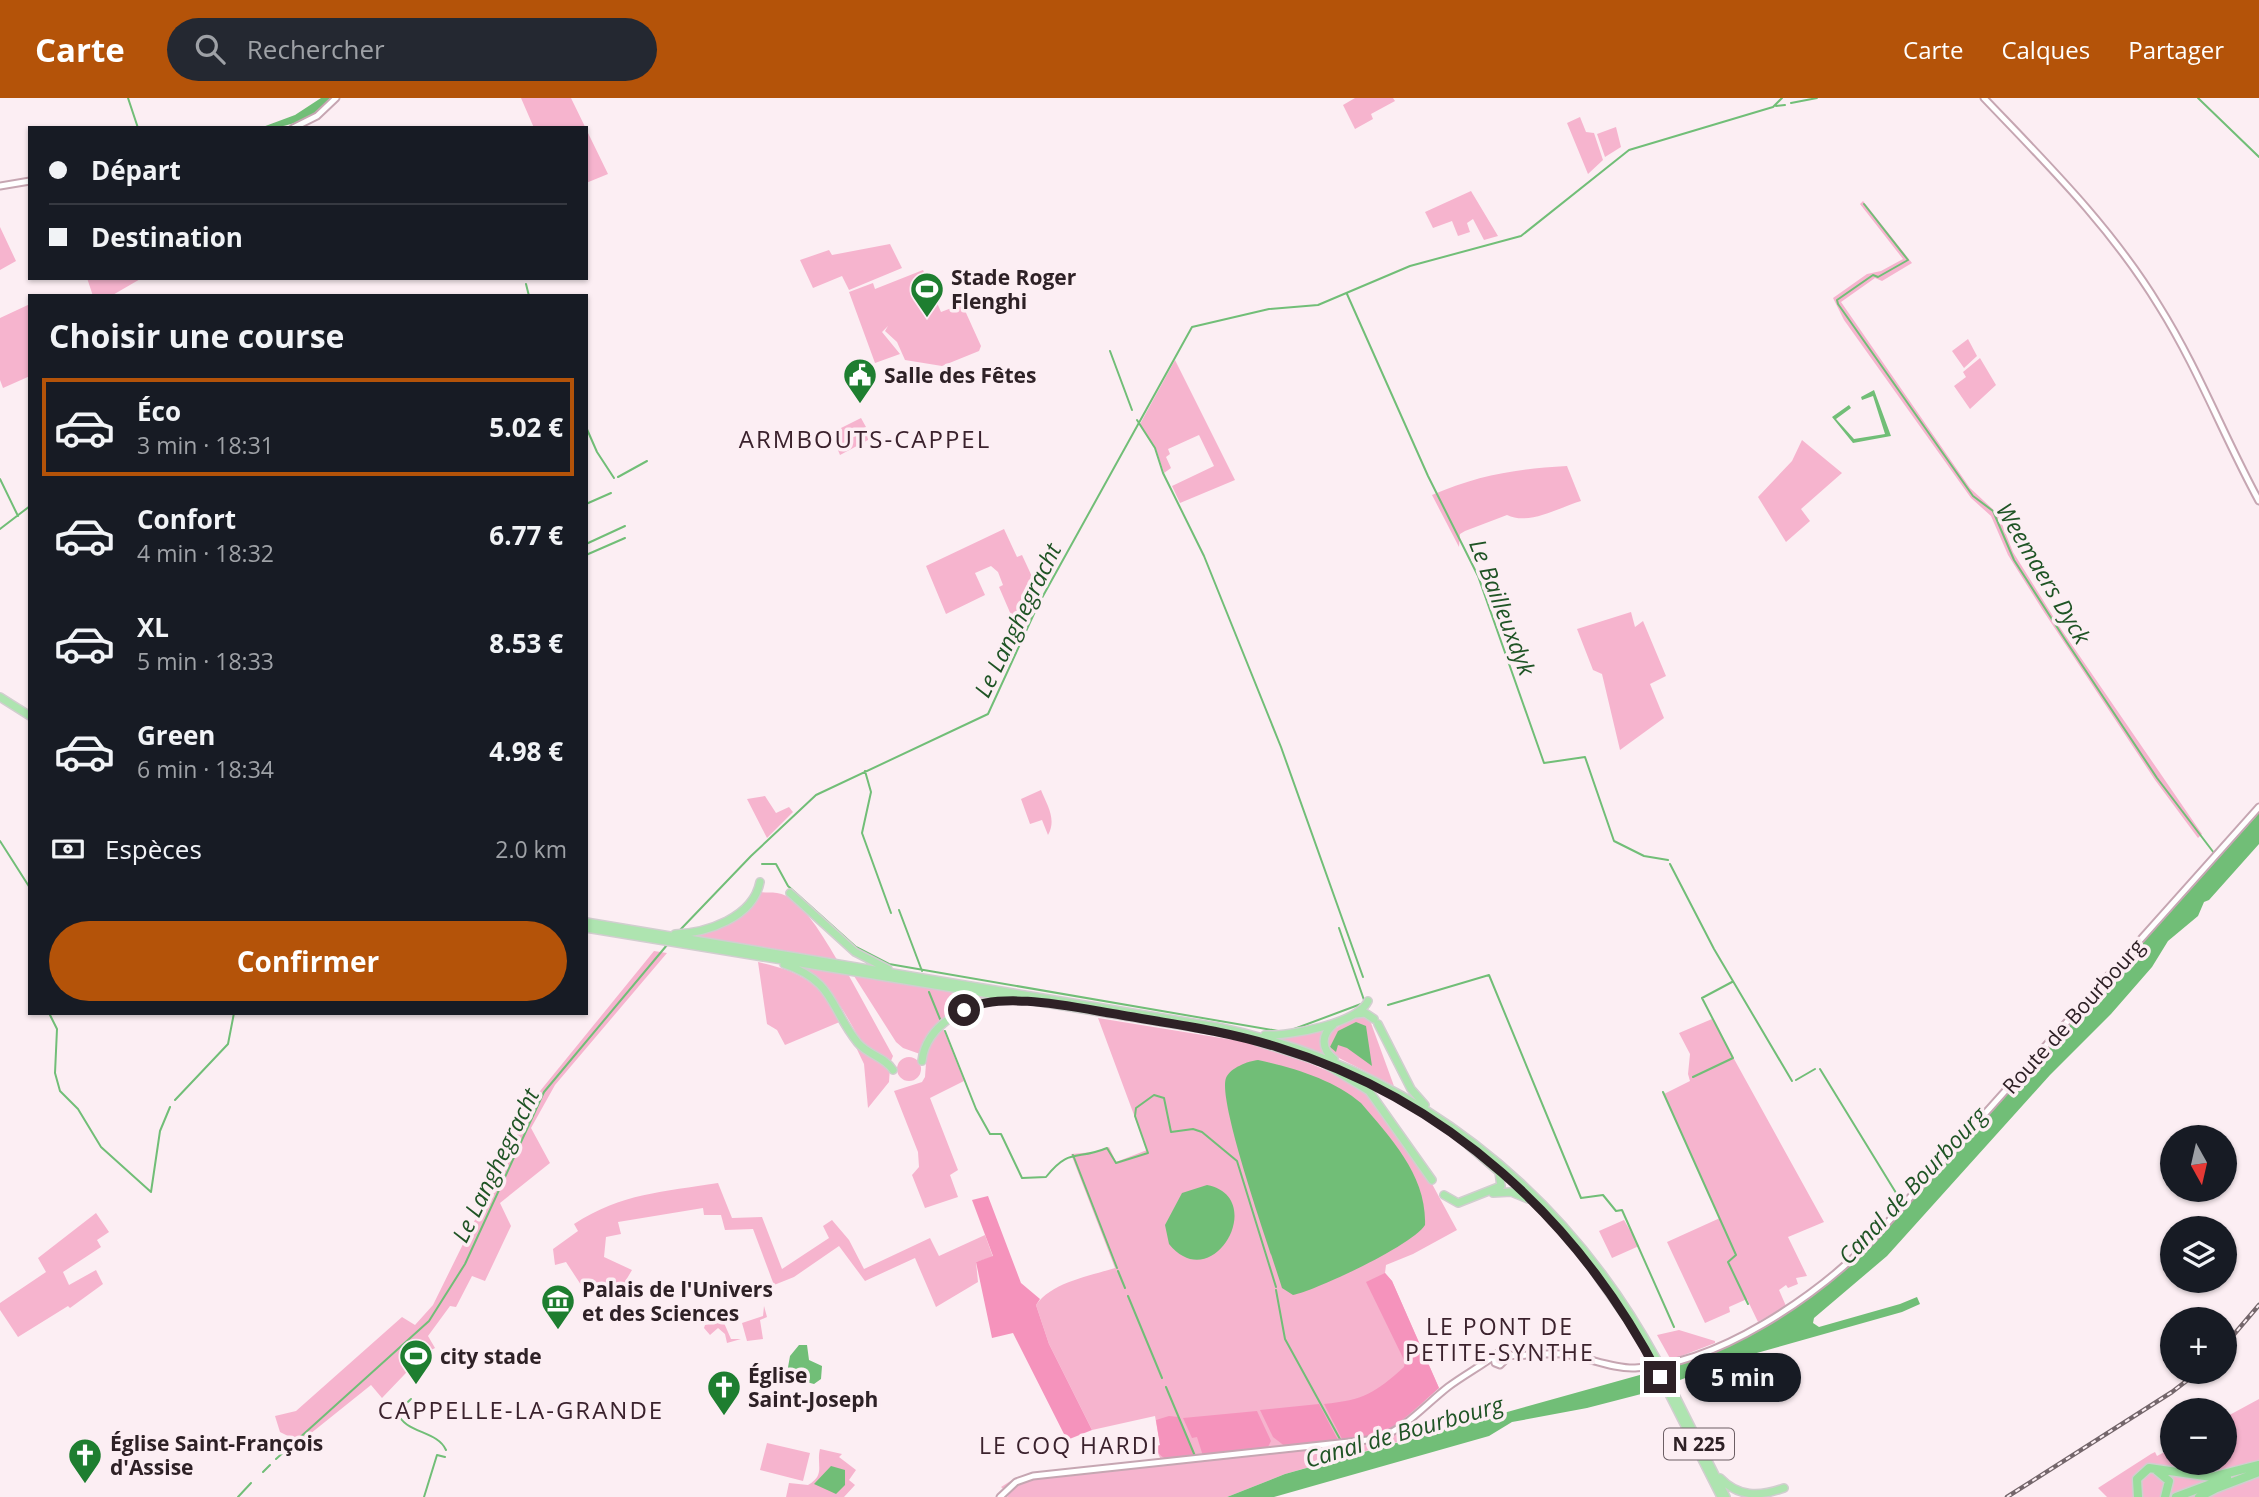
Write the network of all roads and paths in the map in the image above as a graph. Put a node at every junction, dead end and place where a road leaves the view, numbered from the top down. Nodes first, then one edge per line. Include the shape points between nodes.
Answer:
1 (336, 98) edge
2 (1984, 98) edge
3 (297, 126) edge
4 (28, 181) edge
5 (0, 186) edge
6 (2259, 501) edge
7 (0, 697) edge
8 (0, 703) edge
9 (28, 715) edge
10 (28, 720) edge
11 (2259, 807) edge
12 (760, 883) dead end
13 (790, 892) dead end
14 (588, 925) edge
15 (588, 925) edge
16 (675, 937) junction
17 (730, 951) junction
18 (936, 980) junction
19 (1368, 1001) dead end
20 (1058, 1005) junction
21 (1357, 1011) junction
22 (1374, 1019) junction
23 (1233, 1030) junction
24 (922, 1061) dead end
25 (1322, 1062) junction
26 (893, 1070) dead end
27 (1360, 1073) junction
28 (1448, 1123) junction
29 (1459, 1137) junction
30 (1432, 1180) dead end
31 (1444, 1195) dead end
32 (1448, 1203) dead end
33 (1464, 1204) junction
34 (1455, 1212) dead end
35 (1562, 1230) junction
36 (1493, 1357) junction
37 (1504, 1358) junction
38 (1654, 1361) junction
39 (1496, 1364) junction
40 (1468, 1374) junction
41 (1670, 1392) junction
42 (1688, 1433) junction
43 (1699, 1443) junction
44 (2259, 1466) edge
45 (2259, 1472) edge
46 (2233, 1477) junction
47 (2215, 1488) junction
48 (1002, 1497) edge
49 (1713, 1497) edge
50 (1721, 1497) edge
51 (1726, 1497) edge
52 (1769, 1497) edge
53 (2139, 1497) edge
54 (2165, 1497) edge
55 (2176, 1497) edge
56 (2192, 1497) edge
57 (2199, 1497) edge

1 - 3 main road via 317,116
2 - 6 main road via 2081,199 2136,269 2185,351
4 - 5 main road
7 - 9 highway
8 - 10 highway
11 - 37 main road, Route de Bourbourg via 1865,1247 1800,1300 1681,1360 1630,1368 1552,1353
12 - 16 highway via 752,899 730,919
13 - 18 highway via 864,959
14 - 16 highway, N 225
15 - 16 highway, N 225
16 - 17 highway, N 225
16 - 18 highway, N 225
17 - 20 highway, N 225
17 - 26 highway via 786,965 811,978 834,1002 859,1044
18 - 23 highway, N 225
19 - 21 highway
20 - 24 highway via 1003,1000 972,1006 941,1027
20 - 25 highway, N 225 via 1229,1034
21 - 22 highway
21 - 23 highway via 1297,1034
22 - 27 highway via 1360,1013 1332,1026 1325,1036 1329,1055
22 - 28 highway via 1415,1094
23 - 27 highway, N 225 via 1301,1049
25 - 29 highway, N 225 via 1394,1096
25 - 30 highway via 1369,1091
27 - 28 highway, N 225
28 - 38 highway, N 225 via 1513,1173 1566,1226 1610,1282
29 - 31 highway via 1498,1170 1502,1183 1497,1190 1458,1203
29 - 35 highway, N 225 via 1511,1179
32 - 33 highway
33 - 34 highway
33 - 35 highway via 1497,1193 1516,1193
35 - 38 highway, N 225 via 1610,1292
36 - 37 main road via 1498,1353
36 - 39 main road
36 - 40 main road
37 - 39 main road
38 - 41 highway, N 225, bridge
39 - 40 main road
40 - 48 main road via 1381,1437 1056,1474 1018,1482
41 - 42 highway, N 225
41 - 43 highway, N 225
42 - 49 highway
42 - 50 highway, N 225
43 - 51 highway, N 225
43 - 52 highway via 1721,1479 1738,1494 1756,1497 1784,1488
44 - 46 highway
45 - 46 highway
46 - 47 highway
46 - 53 highway via 2149,1468 2138,1477
46 - 55 highway
47 - 56 highway
47 - 57 highway
53 - 54 highway via 2140,1478 2154,1470 2168,1479

